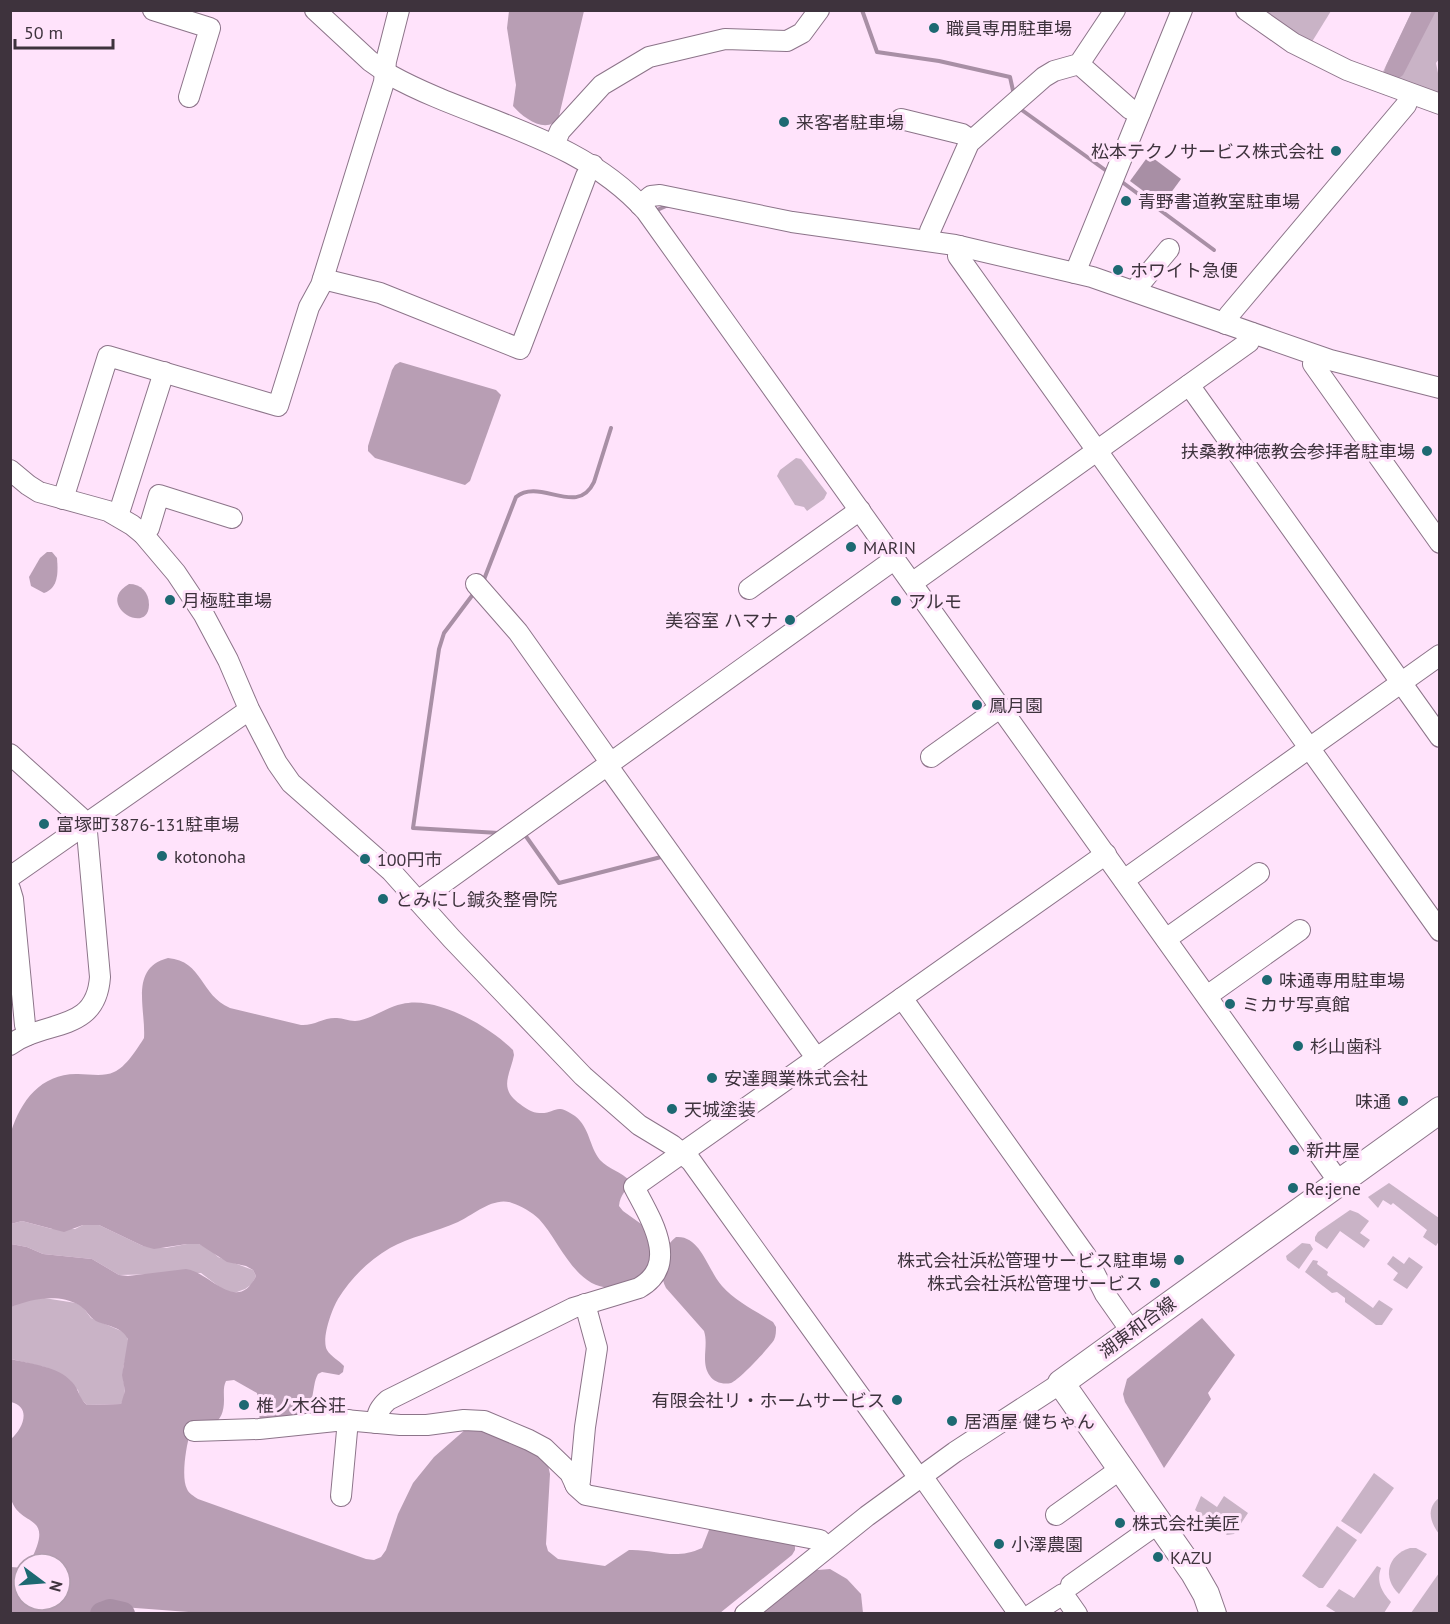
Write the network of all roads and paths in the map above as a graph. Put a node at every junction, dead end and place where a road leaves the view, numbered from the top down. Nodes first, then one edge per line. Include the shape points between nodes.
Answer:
1 (153, 10) edge
2 (315, 10) edge
3 (399, 10) edge
4 (819, 10) edge
5 (1115, 10) edge
6 (1182, 10) edge
7 (1246, 10) edge
8 (1079, 64) junction
9 (385, 72) junction
10 (1410, 95) junction
11 (189, 97) dead end
12 (1440, 104) edge
13 (1140, 113) junction
14 (901, 119) dead end
15 (971, 140) junction
16 (554, 145) junction
17 (593, 165) junction
18 (640, 205) junction
19 (929, 241) junction
20 (960, 246) junction
21 (1169, 249) dead end
22 (1075, 273) junction
23 (323, 279) junction
24 (1137, 292) junction
25 (1226, 324) junction
26 (1252, 333) junction
27 (1316, 356) junction
28 (164, 372) junction
29 (1189, 385) junction
30 (1440, 388) edge
31 (1098, 450) junction
32 (10, 470) edge
33 (63, 499) junction
34 (860, 510) junction
35 (118, 516) junction
36 (232, 518) dead end
37 (143, 534) junction
38 (1440, 543) edge
39 (895, 559) junction
40 (912, 583) junction
41 (476, 584) dead end
42 (749, 589) dead end
43 (1440, 655) edge
44 (1401, 683) junction
45 (1001, 707) junction
46 (249, 710) junction
47 (1440, 737) edge
48 (1310, 748) junction
49 (11, 756) edge
50 (931, 757) dead end
51 (608, 764) junction
52 (84, 825) junction
53 (1106, 854) junction
54 (1259, 873) dead end
55 (10, 877) edge
56 (1124, 880) junction
57 (10, 890) edge
58 (418, 901) junction
59 (1300, 930) dead end
60 (1440, 931) edge
61 (1166, 939) junction
62 (16, 987) edge
63 (1207, 996) junction
64 (902, 998) junction
65 (28, 1035) junction
66 (10, 1045) edge
67 (817, 1059) junction
68 (1440, 1110) edge
69 (682, 1153) junction
70 (1339, 1182) junction
71 (585, 1304) junction
72 (1131, 1331) junction
73 (1061, 1383) junction
74 (348, 1420) junction
75 (376, 1423) junction
76 (194, 1431) dead end
77 (1122, 1468) junction
78 (920, 1477) junction
79 (575, 1484) junction
80 (341, 1496) dead end
81 (1056, 1515) dead end
82 (1160, 1522) junction
83 (826, 1548) junction
84 (1071, 1585) dead end
85 (745, 1614) edge
86 (1018, 1614) edge
87 (1032, 1614) edge
88 (1077, 1614) edge
89 (1213, 1614) edge

1 - 11 street via 210,28
2 - 9 street
3 - 9 street
4 - 16 street via 802,33 787,41 725,39 649,57 602,85 560,131
5 - 8 street
6 - 13 street
7 - 10 street via 1301,47 1357,75
8 - 13 street via 1130,109
8 - 15 street via 1044,76
9 - 16 street
9 - 23 street
10 - 12 street
10 - 25 street via 1406,105 1229,315
13 - 22 street
14 - 15 street via 962,134
15 - 19 street
16 - 17 street
17 - 18 street
17 - 23 street via 520,349 369,289
18 - 19 street via 651,196 660,195 792,222
18 - 34 street
19 - 20 street
20 - 22 street
20 - 31 street via 958,256
21 - 24 street
22 - 24 street
23 - 28 street via 309,307 278,406
24 - 25 street
25 - 26 street
26 - 27 street
26 - 29 street via 1249,342
27 - 30 street
27 - 38 street via 1313,364
28 - 33 street via 108,356
28 - 35 street
29 - 31 street
29 - 44 street
31 - 40 street
31 - 48 street
32 - 33 street via 39,492
33 - 35 street
34 - 39 street
34 - 42 street
35 - 37 street
36 - 37 street via 159,495 149,528
37 - 46 street via 204,615
39 - 40 street
39 - 51 street
40 - 45 street
41 - 51 street via 518,632
43 - 44 street
44 - 47 street
44 - 48 street
45 - 50 street
45 - 53 street
46 - 52 street
46 - 58 street via 291,783 383,863
48 - 56 street
48 - 60 street
49 - 52 street via 80,817
51 - 58 street
51 - 67 street
52 - 55 street
52 - 65 street via 99,988 90,1009 81,1017
53 - 56 street
53 - 64 street
54 - 61 street
56 - 61 street
57 - 62 street
58 - 69 street via 583,1076 639,1125
59 - 63 street
61 - 63 street
62 - 65 street
63 - 70 street
64 - 67 street
64 - 72 street via 1086,1256
65 - 66 street
67 - 69 street
68 - 70 main road, 湖東和合線
69 - 71 street via 634,1187 659,1241 654,1276 639,1288
69 - 78 street via 699,1171
70 - 72 main road, 湖東和合線
71 - 75 street via 388,1400 377,1413
71 - 79 street via 597,1348 580,1481
72 - 73 main road, 湖東和合線
73 - 77 main road
73 - 78 street
74 - 75 street
74 - 76 street
74 - 80 street
75 - 79 street via 418,1425 474,1420 493,1424 544,1448 570,1473
77 - 81 street
77 - 82 main road
78 - 83 street
78 - 86 street
79 - 83 street via 586,1495 820,1540
82 - 84 street
82 - 89 main road via 1201,1583
83 - 85 street
87 - 88 street via 1063,1594

